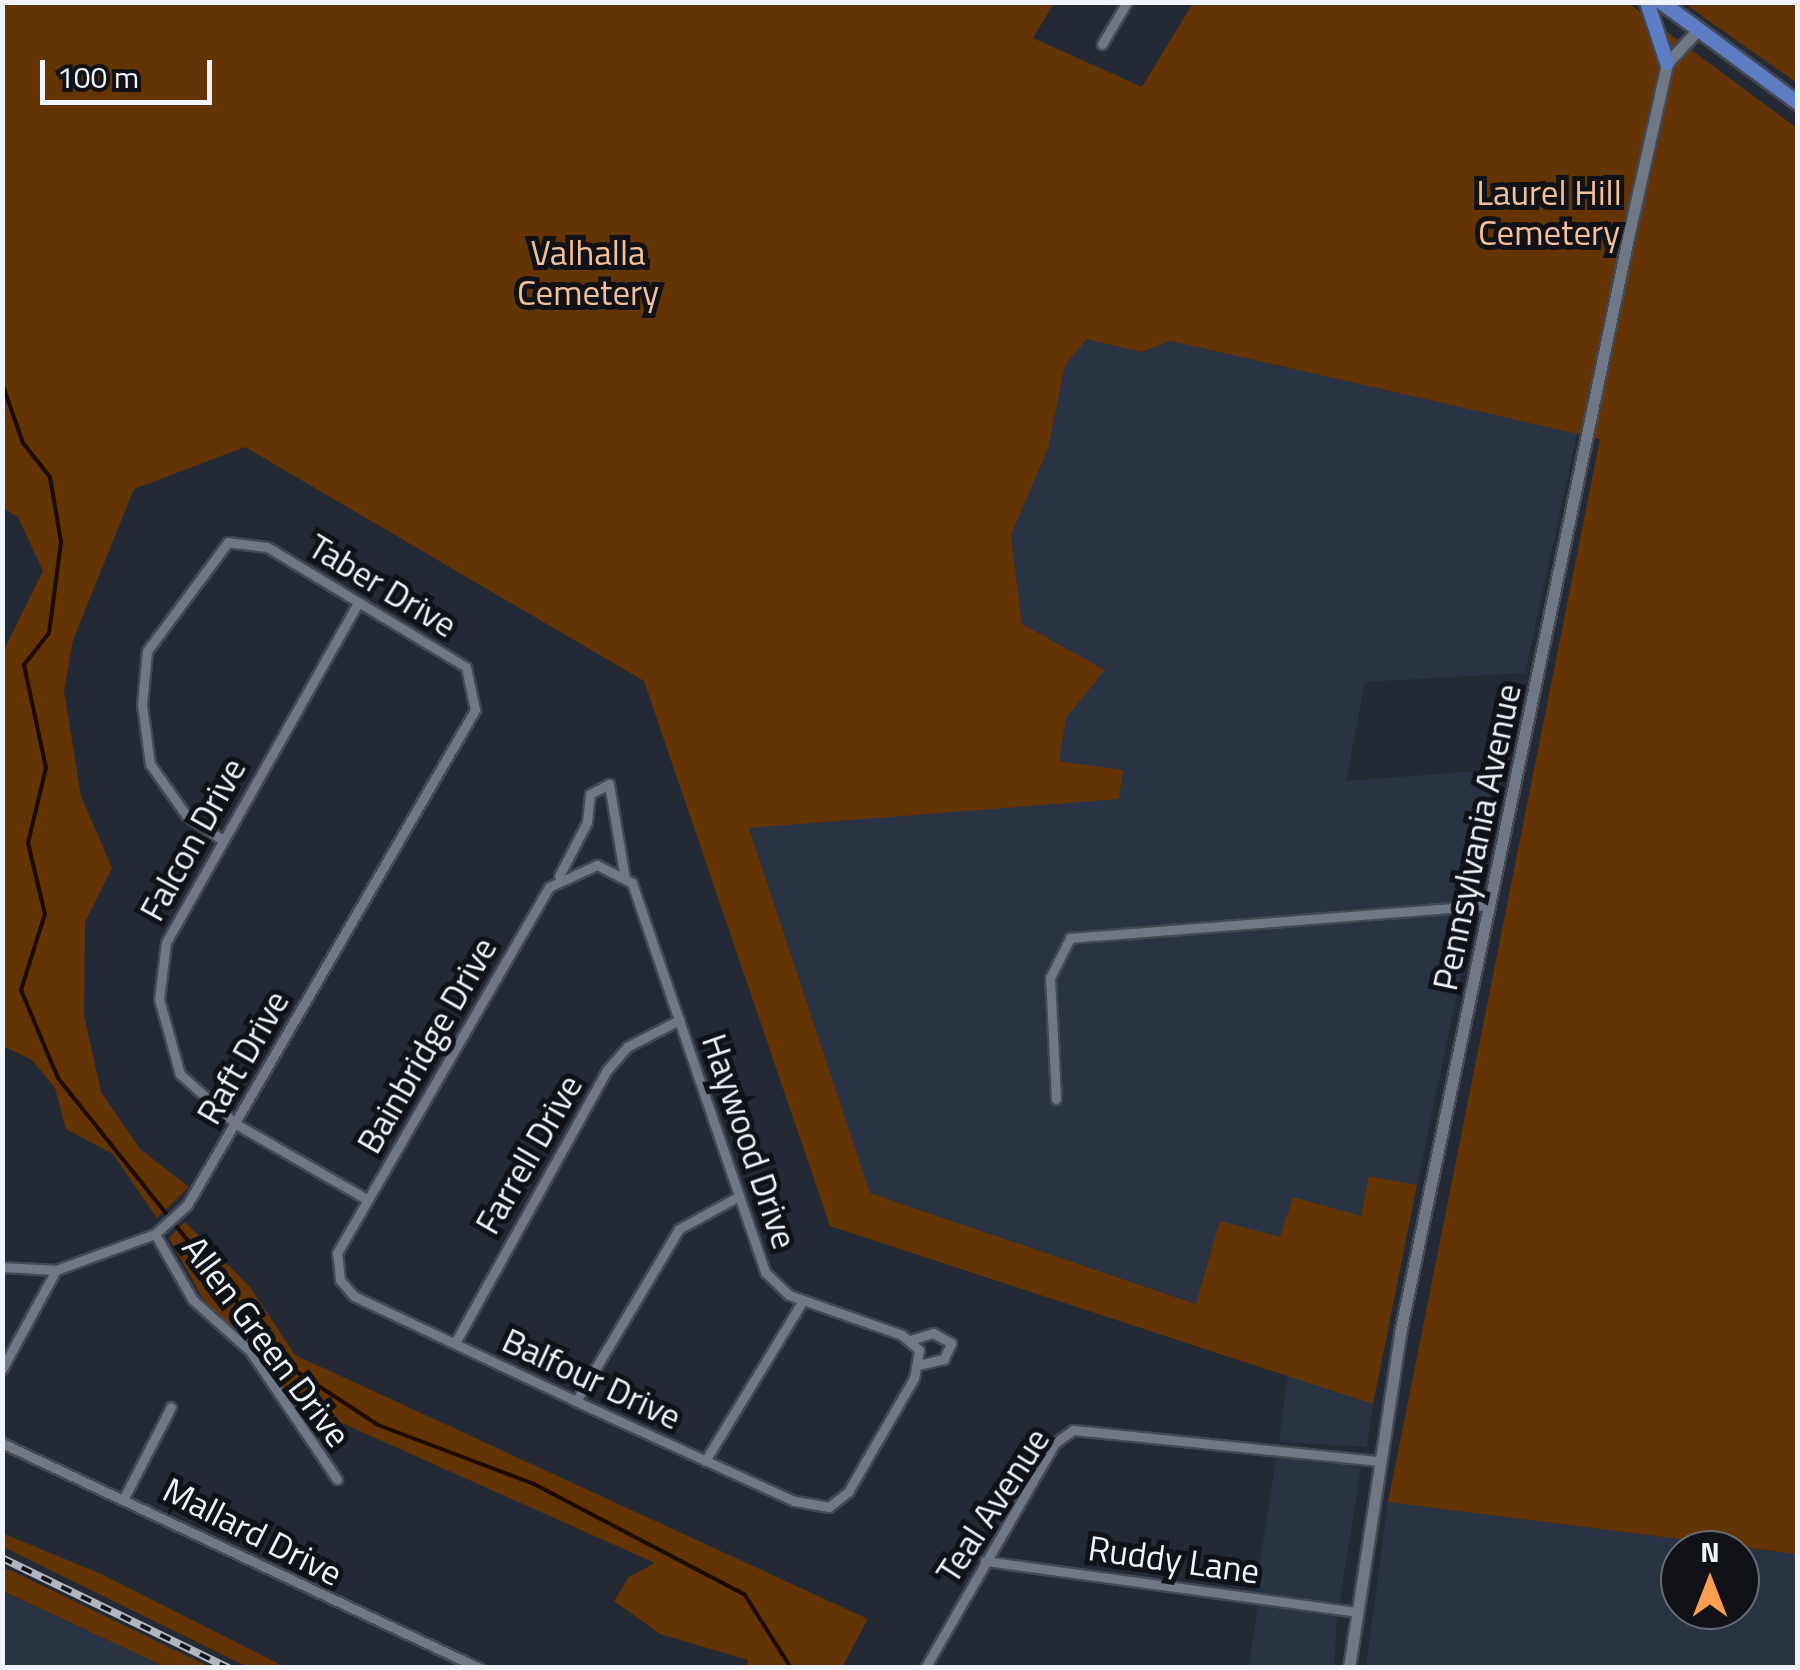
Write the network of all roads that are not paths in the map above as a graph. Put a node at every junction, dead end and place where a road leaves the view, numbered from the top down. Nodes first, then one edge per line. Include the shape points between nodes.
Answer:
1 (1128, 2) edge
2 (1647, 2) edge
3 (1661, 2) edge
4 (1696, 32) junction
5 (1102, 44) dead end
6 (1668, 63) junction
7 (1798, 103) edge
8 (358, 603) junction
9 (475, 710) joint
10 (220, 839) junction
11 (625, 879) junction
12 (557, 881) junction
13 (1490, 905) junction
14 (679, 1020) junction
15 (1056, 1099) dead end
16 (236, 1124) junction
17 (739, 1196) junction
18 (368, 1200) junction
19 (155, 1234) junction
20 (2, 1267) edge
21 (56, 1270) junction
22 (340, 1280) joint
23 (802, 1302) junction
24 (910, 1340) junction
25 (454, 1343) junction
26 (918, 1365) junction
27 (2, 1369) edge
28 (576, 1401) junction
29 (171, 1408) dead end
30 (2, 1444) edge
31 (705, 1461) junction
32 (1377, 1461) junction
33 (337, 1479) dead end
34 (125, 1496) junction
35 (985, 1560) junction
36 (1356, 1612) junction
37 (479, 1668) edge
38 (925, 1668) edge
39 (1349, 1668) edge

1 - 5 street
2 - 6 main road
3 - 4 main road
4 - 6 street
4 - 7 main road
6 - 13 street, Pennsylvania Avenue
8 - 9 street, Taber Drive via 466,667
8 - 10 street, Falcon Drive
8 - 10 street, Taber Drive via 266,547 228,542 147,650 142,704 150,764 186,815
9 - 16 street, Raft Drive
10 - 16 street, Falcon Drive via 166,942 159,998 180,1074
11 - 12 street via 597,865
11 - 12 street, Haywood Drive via 609,784 590,794 587,822
11 - 14 street, Haywood Drive
12 - 18 street, Bainbridge Drive
13 - 15 street via 1070,938 1050,978
13 - 32 street, Pennsylvania Avenue
14 - 17 street, Haywood Drive
14 - 25 street, Farrell Drive via 628,1047 608,1070
16 - 18 street, Falcon Drive
16 - 19 street, Raft Drive via 181,1213
17 - 23 street, Haywood Drive via 765,1272
17 - 28 street via 678,1229
18 - 22 street, Bainbridge Drive via 337,1253
19 - 21 street, Raft Drive
19 - 33 street, Allen Green Drive via 192,1300 250,1351
20 - 21 street
21 - 27 street
22 - 25 street, Balfour Drive via 354,1296
23 - 24 street, Haywood Drive
23 - 31 street
24 - 26 street, Haywood Drive via 919,1350
24 - 26 street, Haywood Drive via 933,1333 951,1343 944,1359
25 - 28 street, Balfour Drive
26 - 31 street, Balfour Drive via 848,1492 829,1506
28 - 31 street, Balfour Drive
29 - 34 street
30 - 34 street, Mallard Drive
32 - 35 street, Teal Avenue via 1073,1430 1055,1443
32 - 36 street, Pennsylvania Avenue
34 - 37 street, Mallard Drive
35 - 36 street, Ruddy Lane
35 - 38 street, Teal Avenue
36 - 39 street, Pennsylvania Avenue

